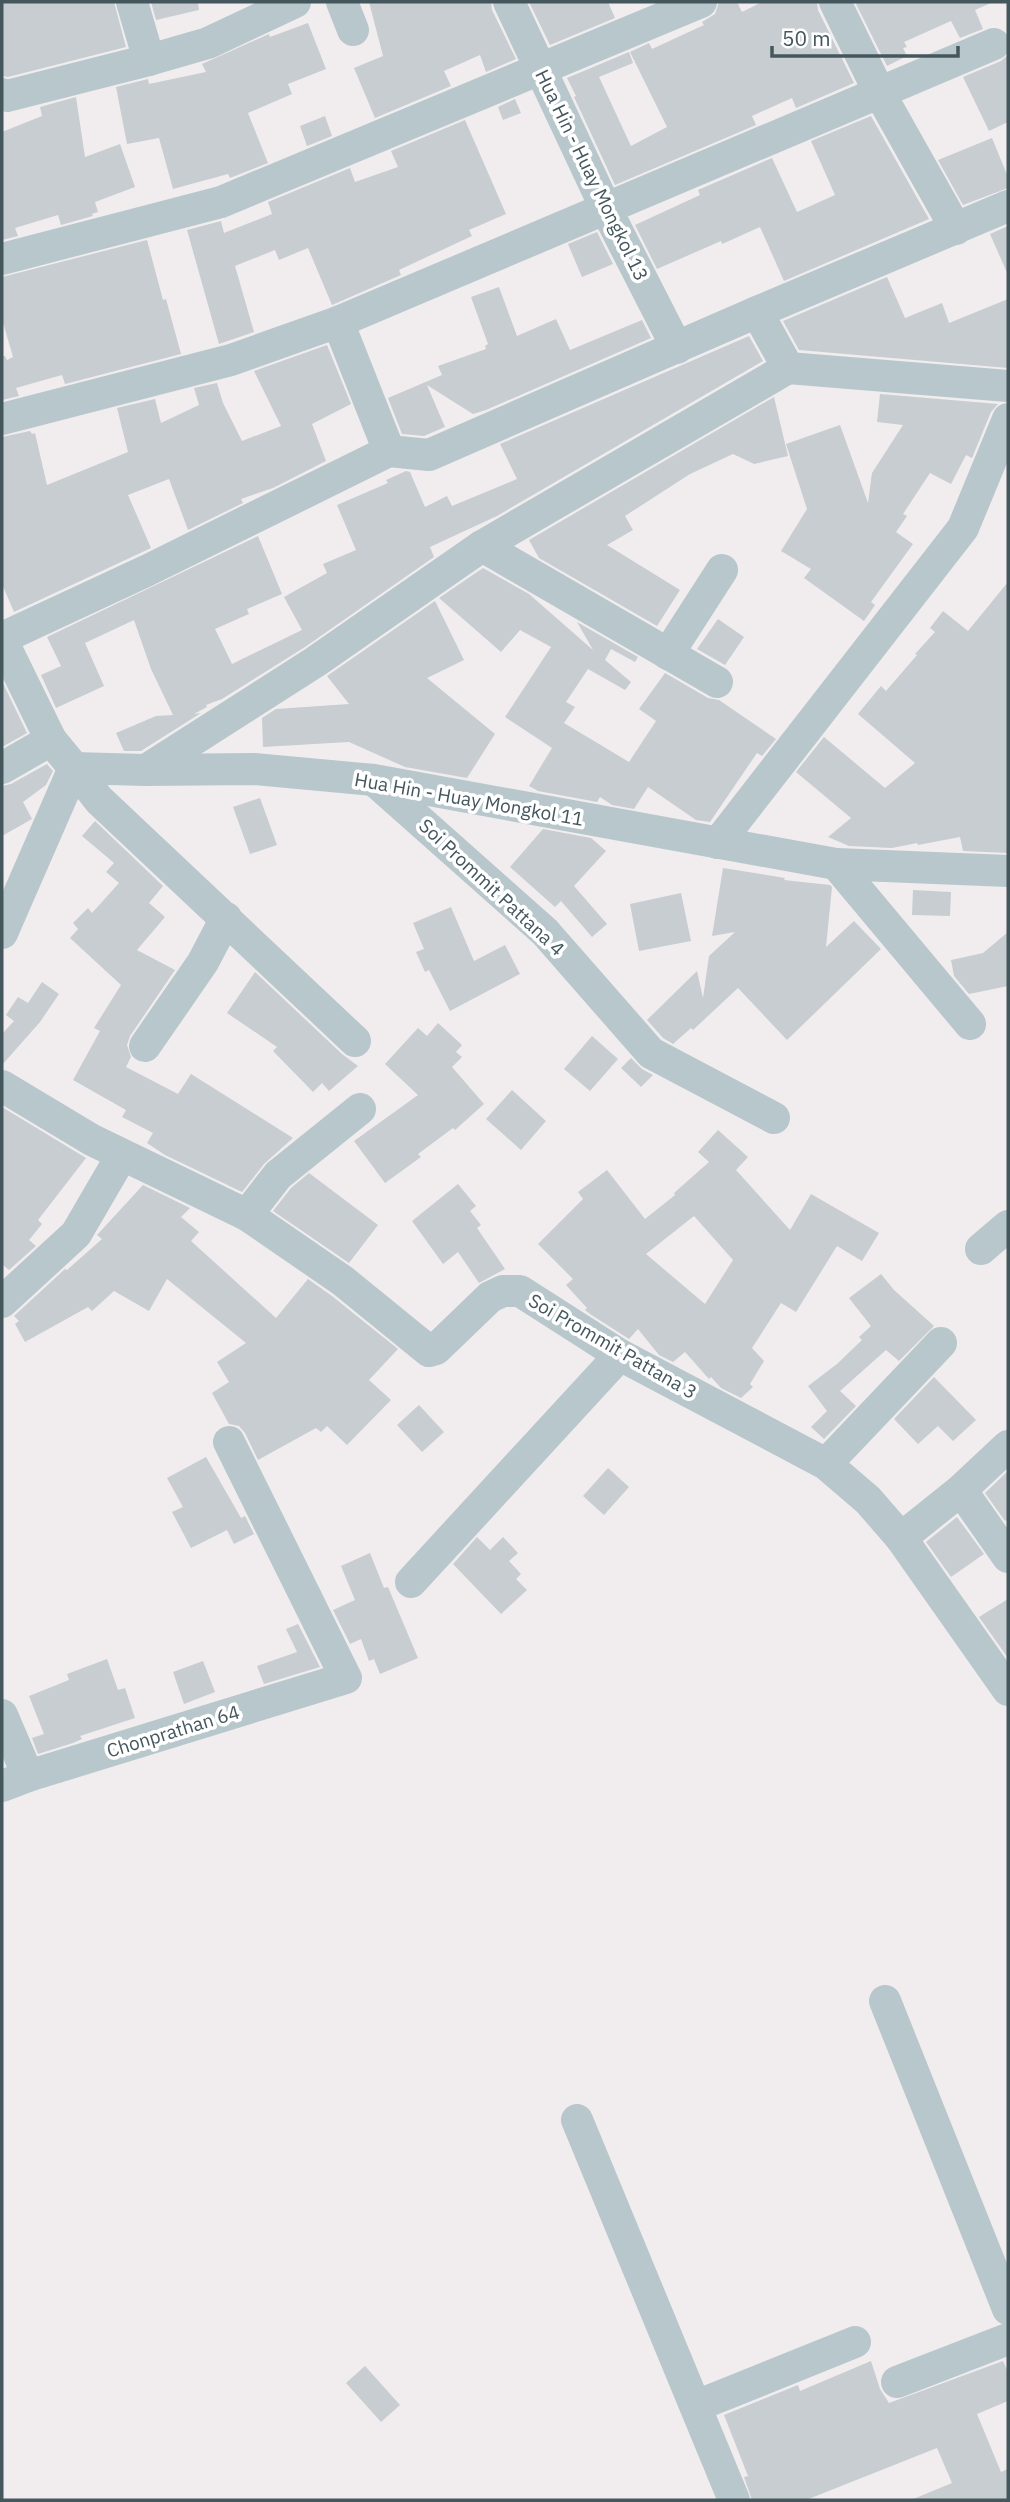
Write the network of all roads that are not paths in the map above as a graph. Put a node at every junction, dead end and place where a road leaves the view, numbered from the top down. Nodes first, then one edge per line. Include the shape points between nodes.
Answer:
1 (132, 2) edge
2 (295, 2) edge
3 (509, 2) edge
4 (701, 2) edge
5 (835, 2) edge
6 (994, 44) dead end
7 (149, 60) junction
8 (541, 70) junction
9 (879, 92) junction
10 (2, 94) edge
11 (1008, 206) edge
12 (606, 209) junction
13 (956, 229) junction
14 (2, 259) edge
15 (757, 312) junction
16 (338, 322) junction
17 (677, 348) junction
18 (788, 368) junction
19 (1008, 386) edge
20 (2, 419) edge
21 (1008, 419) edge
22 (389, 451) junction
23 (482, 546) junction
24 (722, 570) dead end
25 (2, 639) edge
26 (668, 654) junction
27 (717, 682) dead end
28 (51, 740) junction
29 (2, 768) edge
30 (74, 768) junction
31 (145, 770) junction
32 (374, 780) junction
33 (718, 843) junction
34 (836, 864) junction
35 (1008, 871) edge
36 (226, 918) junction
37 (2, 933) edge
38 (970, 1024) dead end
39 (355, 1041) dead end
40 (145, 1046) dead end
41 (2, 1086) edge
42 (360, 1109) dead end
43 (774, 1118) dead end
44 (122, 1155) junction
45 (247, 1215) junction
46 (1008, 1226) edge
47 (981, 1249) dead end
48 (2, 1302) edge
49 (941, 1343) dead end
50 (620, 1355) junction
51 (229, 1442) dead end
52 (1008, 1446) edge
53 (826, 1464) junction
54 (961, 1490) junction
55 (901, 1538) junction
56 (1008, 1557) edge
57 (411, 1582) dead end
58 (1008, 1690) edge
59 (2, 1714) edge
60 (15, 1781) edge
61 (885, 2001) dead end
62 (578, 2120) dead end
63 (1008, 2309) edge
64 (1008, 2339) edge
65 (855, 2342) dead end
66 (897, 2382) dead end
67 (696, 2406) junction
68 (734, 2500) edge

1 - 7 street
2 - 7 street via 208,43
3 - 8 street, Hua Hin - Huay Mongkol 13
4 - 8 street
5 - 9 street
6 - 9 street
7 - 10 street
8 - 12 street, Hua Hin - Huay Mongkol 13
8 - 14 street via 221,202
9 - 12 street
9 - 13 street
11 - 13 street
12 - 16 street
12 - 17 street, Hua Hin - Huay Mongkol 13
13 - 15 street
15 - 17 street
15 - 18 street
16 - 20 street via 231,359
16 - 22 street
17 - 22 street via 429,455
18 - 19 street
18 - 23 street
21 - 33 street via 963,528
22 - 25 street
23 - 26 street
23 - 31 street via 316,663
24 - 26 street
25 - 28 street
26 - 27 street
28 - 29 street
28 - 30 street
30 - 31 street, Hua Hin - Huay Mongkol 11
30 - 36 street via 99,800
30 - 37 street
31 - 32 street, Hua Hin - Huay Mongkol 11 via 254,769
32 - 33 street, Hua Hin - Huay Mongkol 11
32 - 43 street, Soi Prommit Pattana 4 via 545,932 651,1053
33 - 34 street, Hua Hin - Huay Mongkol 11
34 - 35 street, Hua Hin - Huay Mongkol 11
34 - 38 street
36 - 39 street
36 - 40 street via 203,962
41 - 44 street, Soi Prommit Pattana 3
42 - 45 street via 278,1175
44 - 45 street, Soi Prommit Pattana 3
44 - 48 street via 76,1234
45 - 50 street, Soi Prommit Pattana 3 via 342,1281 429,1351 490,1297 503,1291 520,1292
46 - 47 street
49 - 53 street
50 - 53 street, Soi Prommit Pattana 3
50 - 57 street
51 - 60 street, Chonprathan 64 via 346,1678
52 - 54 street
53 - 55 street, Soi Prommit Pattana 3 via 869,1500
54 - 55 street
54 - 56 street
55 - 58 street, Soi Prommit Pattana 3
59 - 60 street
61 - 63 street
62 - 67 street
64 - 66 street
65 - 67 street
67 - 68 street

